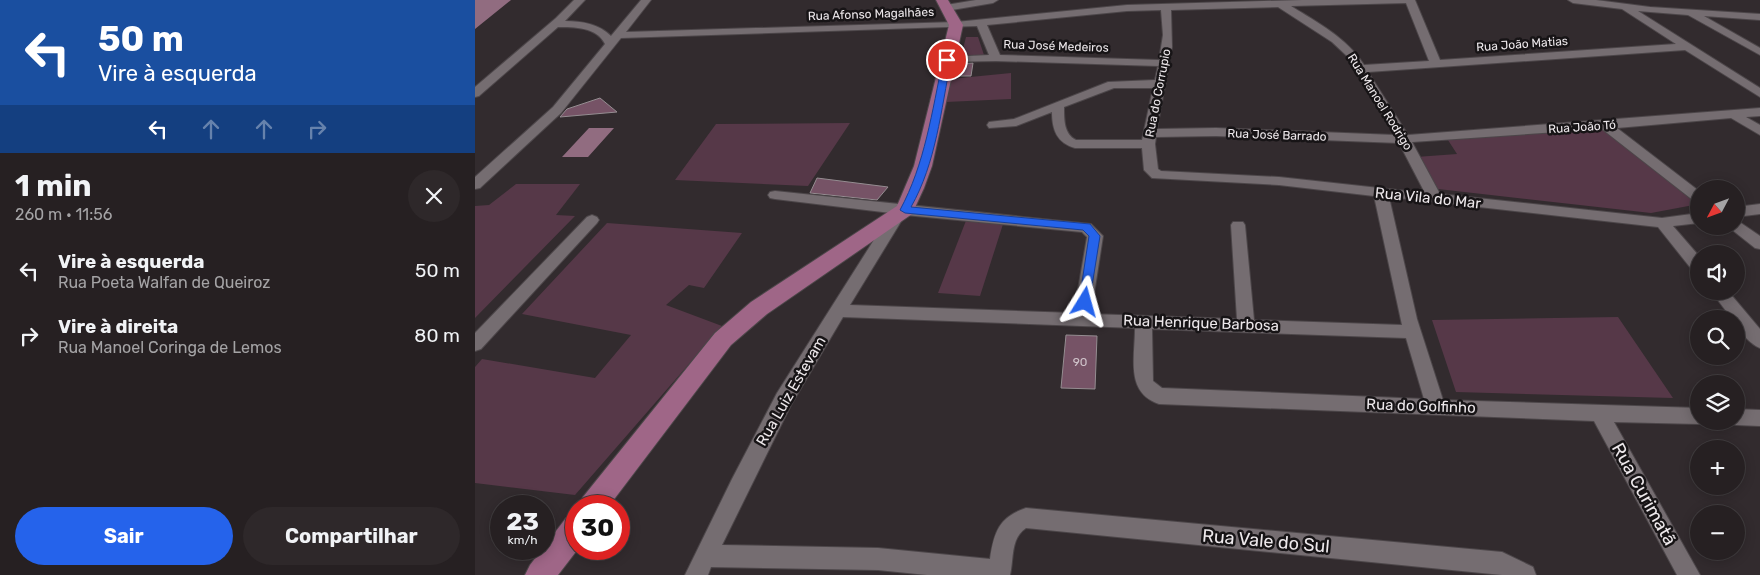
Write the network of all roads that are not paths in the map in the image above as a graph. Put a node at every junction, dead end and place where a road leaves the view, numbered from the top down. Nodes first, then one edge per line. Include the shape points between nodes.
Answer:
1 (580, 0) edge
2 (646, 0) edge
3 (993, 0) edge
4 (1405, 0) edge
5 (1410, 0) edge
6 (1573, 0) edge
7 (1669, 0) edge
8 (1332, 1) edge
9 (944, 4) edge
10 (1281, 4) junction
11 (1166, 7) junction
12 (1623, 7) junction
13 (1688, 12) junction
14 (1760, 17) edge
15 (981, 22) junction
16 (556, 24) junction
17 (956, 25) junction
18 (620, 34) junction
19 (611, 45) junction
20 (1687, 47) junction
21 (1760, 52) edge
22 (995, 58) junction
23 (947, 60) junction
24 (1435, 63) junction
25 (1163, 64) junction
26 (1360, 69) junction
27 (1159, 84) junction
28 (475, 93) edge
29 (1760, 93) edge
30 (1058, 105) junction
31 (1760, 112) edge
32 (1733, 114) junction
33 (1605, 125) junction
34 (993, 126) dead end
35 (1760, 131) edge
36 (1149, 139) junction
37 (1405, 139) junction
38 (1157, 175) joint
39 (475, 185) edge
40 (1690, 191) edge
41 (1381, 194) junction
42 (775, 195) dead end
43 (1435, 198) junction
44 (1760, 209) edge
45 (1745, 211) edge
46 (901, 212) junction
47 (1690, 219) edge
48 (592, 220) dead end
49 (1662, 223) junction
50 (1238, 225) dead end
51 (1745, 233) edge
52 (1760, 244) edge
53 (1690, 256) edge
54 (1726, 300) edge
55 (839, 311) junction
56 (1083, 319) junction
57 (1143, 321) junction
58 (1246, 325) junction
59 (1413, 332) junction
60 (1760, 341) edge
61 (475, 344) edge
62 (1436, 406) junction
63 (1599, 413) junction
64 (1690, 416) edge
65 (1745, 417) edge
66 (1760, 418) edge
67 (602, 495) edge
68 (565, 543) edge
69 (700, 566) edge
70 (1000, 573) edge
71 (1523, 574) edge
72 (541, 575) edge
73 (1689, 575) edge

1 - 16 street
2 - 18 street
3 - 9 street
4 - 8 street, Rua Afonso Magalhães
5 - 24 street
6 - 12 street
7 - 13 street
8 - 10 street, Rua Afonso Magalhães
9 - 17 main road
10 - 11 street, Rua Afonso Magalhães
10 - 26 street, Rua Manoel Rodrigo via 1336,40 1352,54
11 - 15 street, Rua Afonso Magalhães
11 - 25 street, Rua do Corrupio via 1168,35
12 - 13 street
12 - 20 street
13 - 14 street
13 - 21 street
15 - 17 street, Rua Afonso Magalhães
15 - 22 street
16 - 19 street via 602,32
16 - 28 street
17 - 18 street, Rua Afonso Magalhães via 818,33
17 - 23 main road
18 - 19 street
19 - 39 street via 557,110
20 - 24 street, Rua João Matias
20 - 29 street
22 - 23 street, Rua José Medeiros
22 - 25 street, Rua José Medeiros
23 - 46 main road via 924,166 916,190
24 - 26 street, Rua João Matias
25 - 27 street, Rua do Corrupio
26 - 37 street, Rua Manoel Rodrigo
27 - 30 street via 1115,83
27 - 36 street, Rua do Corrupio
30 - 34 street via 1016,122
30 - 36 street via 1062,137 1067,142
31 - 32 street, Rua João Tó
32 - 33 street, Rua João Tó
32 - 35 street
33 - 37 street, Rua João Tó
33 - 40 street
36 - 37 street, Rua José Barrado via 1216,132
36 - 38 street, Rua do Corrupio via 1151,170
37 - 43 street, Rua Manoel Rodrigo
38 - 41 street, Rua Vila do Mar via 1279,182
41 - 43 street, Rua Vila do Mar
41 - 59 street
42 - 46 street
43 - 49 street, Rua Vila do Mar
44 - 45 street
46 - 55 street, Rua Luiz Estevam
46 - 56 street via 1090,229 1095,236
46 - 67 main road via 759,308 723,339
47 - 49 street, Rua Vila do Mar
48 - 61 street
49 - 53 street
50 - 58 street
51 - 52 street
54 - 60 street
55 - 56 street, Rua Henrique Barbosa
55 - 69 street, Rua Luiz Estevam via 784,399
56 - 57 street, Rua Henrique Barbosa
57 - 58 street, Rua Henrique Barbosa
57 - 62 street, Rua do Golfinho via 1145,387 1159,396
58 - 59 street, Rua Henrique Barbosa
59 - 62 street
62 - 63 street, Rua do Golfinho
63 - 64 street, Rua do Golfinho
63 - 73 street, Rua Curimatã
65 - 66 street
68 - 72 main road
69 - 70 street via 878,559
70 - 71 street, Rua Vale do Sul via 1007,531 1011,525 1026,518 1501,563

